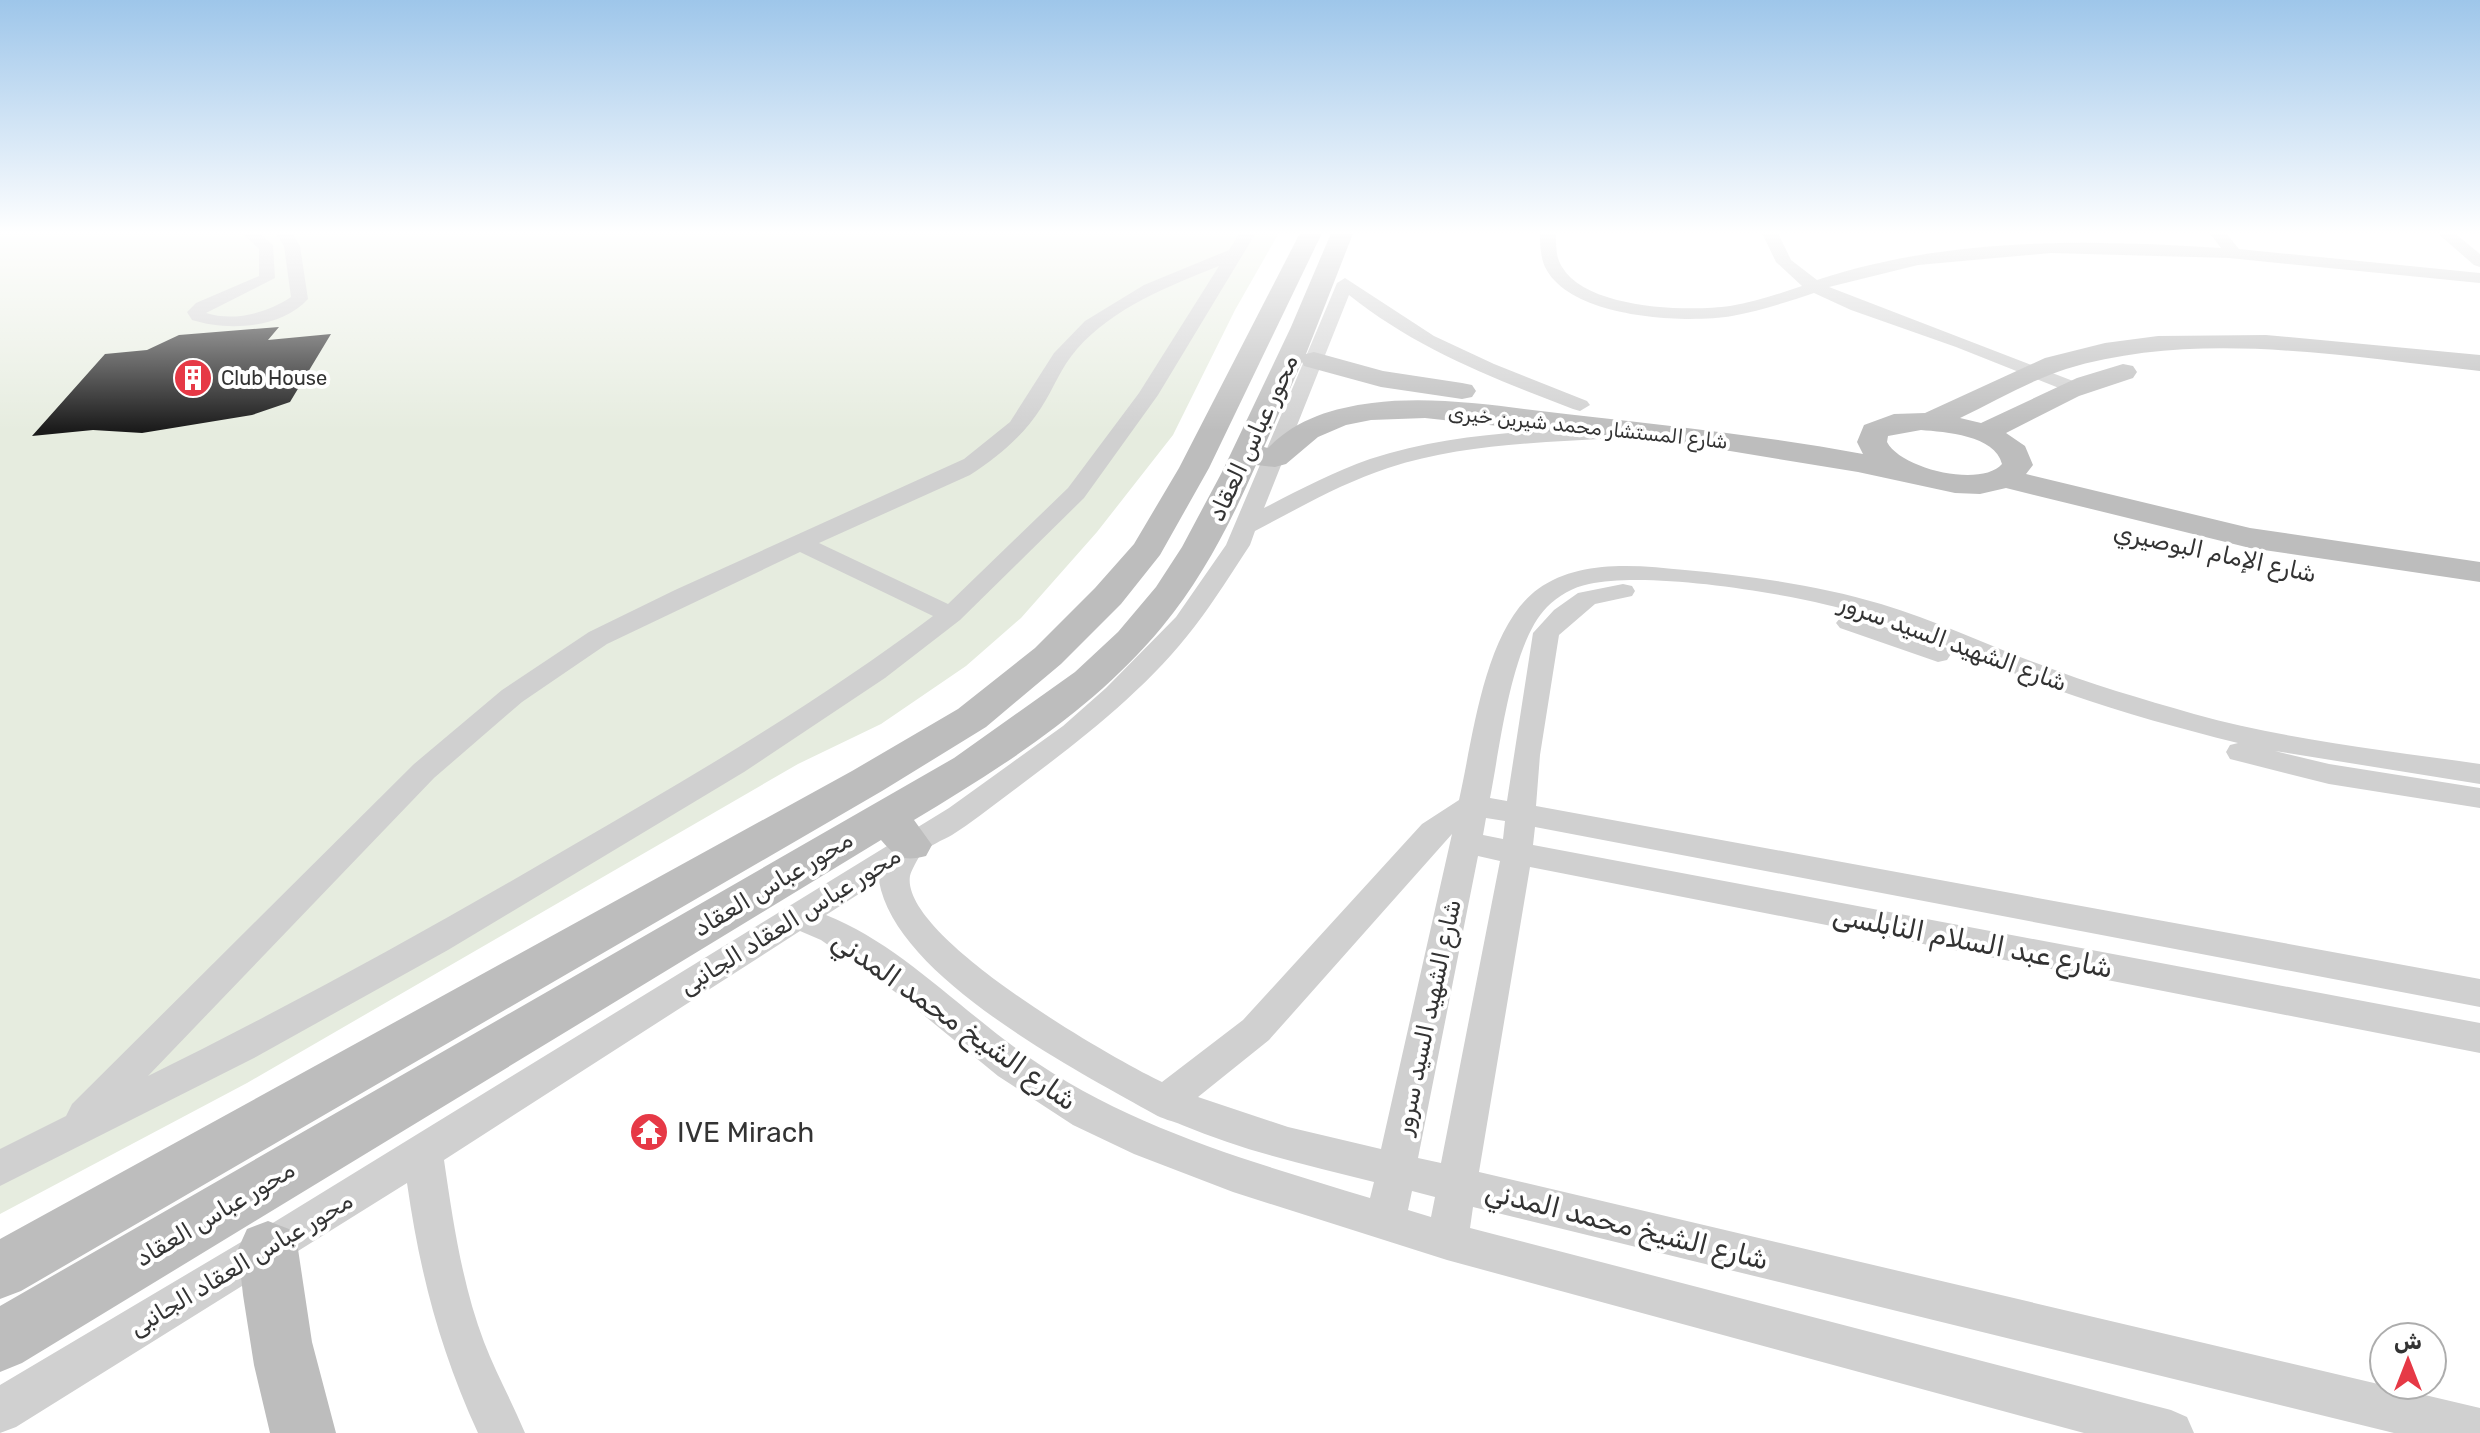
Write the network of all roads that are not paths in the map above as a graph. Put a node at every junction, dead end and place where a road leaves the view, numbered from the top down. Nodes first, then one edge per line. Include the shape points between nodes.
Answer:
1 (222, 298) edge
2 (299, 298) edge
3 (1134, 298) edge
4 (1207, 298) edge
5 (1279, 298) edge
6 (1325, 298) edge
7 (1334, 298) edge
8 (1364, 298) edge
9 (1598, 298) edge
10 (1784, 298) edge
11 (1844, 298) edge
12 (1320, 318) junction
13 (1314, 360) junction
14 (2480, 363) edge
15 (2046, 368) junction
16 (2480, 378) edge
17 (2083, 384) junction
18 (1580, 405) junction
19 (1933, 420) junction
20 (1884, 424) junction
21 (1632, 430) junction
22 (1984, 433) junction
23 (1260, 456) junction
24 (1913, 474) junction
25 (2006, 479) junction
26 (1955, 484) junction
27 (1247, 526) junction
28 (802, 544) junction
29 (2480, 572) edge
30 (2480, 598) edge
31 (951, 615) junction
32 (2265, 749) junction
33 (2480, 774) edge
34 (2480, 798) edge
35 (1474, 805) junction
36 (1523, 812) junction
37 (898, 831) junction
38 (1466, 843) junction
39 (1517, 853) junction
40 (798, 917) junction
41 (943, 958) junction
42 (910, 984) junction
43 (2480, 993) edge
44 (2480, 1038) edge
45 (1164, 1102) junction
46 (68, 1133) junction
47 (423, 1152) junction
48 (0, 1168) edge
49 (1395, 1169) junction
50 (1458, 1184) junction
51 (1385, 1222) junction
52 (1447, 1241) junction
53 (268, 1249) junction
54 (0, 1271) edge
55 (0, 1341) edge
56 (0, 1411) edge
57 (2468, 1430) edge
58 (303, 1433) edge
59 (502, 1433) edge
60 (2171, 1433) edge

1 - 2 street via 202,307 198,316 248,319 279,311
3 - 28 street via 1099,316 1049,370 1031,408 984,457
4 - 31 street via 1121,435 1076,493
5 - 54 street, محور عباس العقاد via 1148,548 1048,656 972,718
6 - 12 street, محور عباس العقاد
7 - 12 street, محور عباس العقاد الجانبى
8 - 18 street via 1433,344
9 - 10 street via 1665,312 1720,314
11 - 15 street
12 - 13 street, محور عباس العقاد الجانبى
12 - 23 street, محور عباس العقاد
13 - 18 street, شارع المستشار محمد شيرين خيرى via 1436,388
13 - 23 street, محور عباس العقاد الجانبى
14 - 15 street via 2201,343 2121,349
15 - 17 street
15 - 19 street
16 - 17 street via 2257,360 2156,366
17 - 22 street
18 - 20 street, شارع المستشار محمد شيرين خيرى via 1755,427 1839,430
19 - 20 street, شارع المستشار محمد شيرين خيرى
19 - 22 street
20 - 24 street via 1874,431 1873,447
21 - 23 street, شارع المستشار محمد شيرين خيرى via 1391,411 1313,425
21 - 24 street, شارع المستشار محمد شيرين خيرى via 1771,446
21 - 27 street via 1420,451 1352,473
22 - 25 street via 2017,457 2015,473
23 - 27 street, محور عباس العقاد الجانبى
23 - 37 street, محور عباس العقاد via 1152,616 1102,669
24 - 26 street
25 - 26 street
25 - 29 street, شارع الإمام البوصيري via 2250,538
26 - 30 street, شارع الإمام البوصيري via 2170,545 2323,576
27 - 37 street, محور عباس العقاد الجانبى via 1185,622 1116,694 1020,773
28 - 31 street
28 - 46 street via 598,638 512,696 424,771
31 - 46 street via 850,689 587,855 241,1047
32 - 33 street, شارع الشهيد السيد سرور
32 - 34 street, شارع الشهيد السيد سرور via 2383,784
32 - 35 street, شارع الشهيد السيد سرور via 2027,670 1842,601 1738,582 1649,573 1600,575 1560,586 1534,605 1517,629 1500,680
32 - 36 street, شارع الشهيد السيد سرور via 2066,700 1833,618 1750,602 1620,591 1587,598 1546,633 1526,755
35 - 36 street, شارع عبد السلام النابلسى
35 - 38 street, شارع الشهيد السيد سرور
35 - 45 street via 1433,832 1256,1030
36 - 39 street, شارع الشهيد السيد سرور
36 - 43 street, شارع عبد السلام النابلسى
37 - 40 street, محور عباس العقاد الجانبى
37 - 41 street, شارع الشيخ محمد المدني via 894,877 902,906
37 - 55 street, محور عباس العقاد
38 - 39 street, شارع عبد السلام النابلسى
38 - 49 street, شارع الشهيد السيد سرور
39 - 44 street, شارع عبد السلام النابلسى
39 - 50 street, شارع الشهيد السيد سرور
40 - 42 street, شارع الشيخ محمد المدني via 833,931
40 - 47 street, محور عباس العقاد الجانبى
41 - 42 street
41 - 45 street, شارع الشيخ محمد المدني via 1082,1059
42 - 51 street, شارع الشيخ محمد المدني via 1011,1065 1086,1113 1233,1174
45 - 49 street, شارع الشيخ محمد المدني via 1245,1132
46 - 48 street
47 - 53 street, محور عباس العقاد الجانبى
47 - 59 street via 434,1236 449,1295 470,1362
49 - 50 street, شارع الشيخ محمد المدني
49 - 51 street, شارع الشهيد السيد سرور
50 - 52 street, شارع الشهيد السيد سرور
50 - 57 street, شارع الشيخ محمد المدني
51 - 52 street, شارع الشيخ محمد المدني
52 - 60 street, شارع الشيخ محمد المدني
53 - 56 street, محور عباس العقاد الجانبى
53 - 58 street via 272,1292

